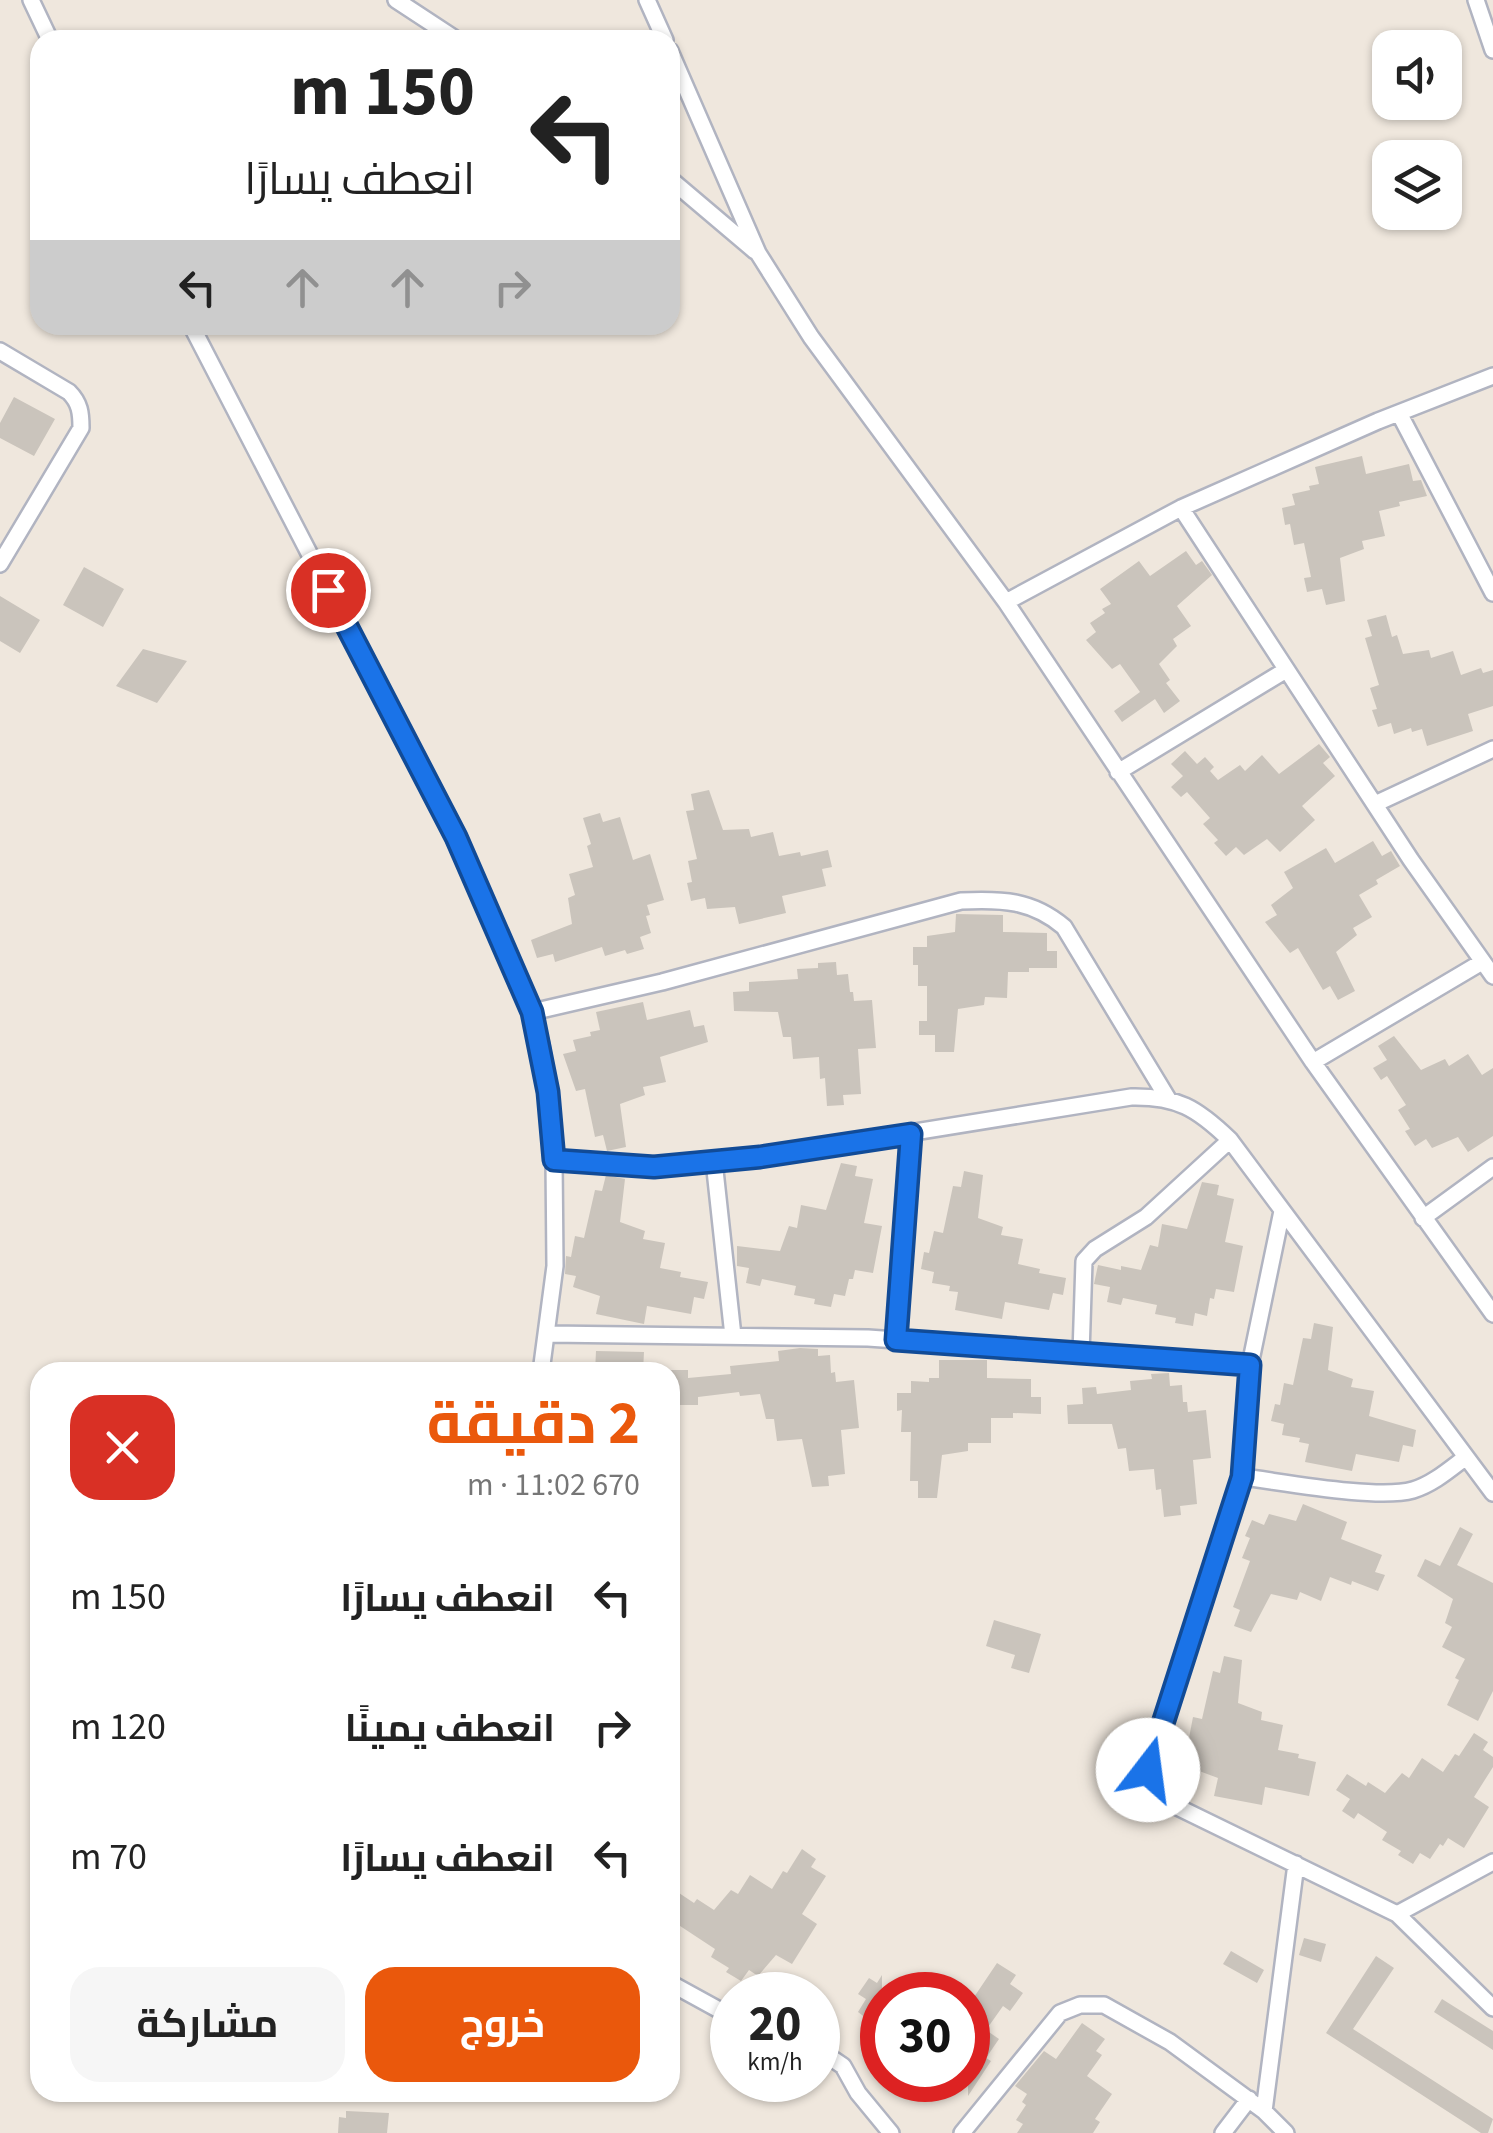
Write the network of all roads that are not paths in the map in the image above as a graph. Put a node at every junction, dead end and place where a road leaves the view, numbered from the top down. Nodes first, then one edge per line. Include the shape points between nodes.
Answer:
1 (31, 0) edge
2 (396, 0) edge
3 (648, 0) edge
4 (1476, 0) edge
5 (45, 30) edge
6 (442, 30) edge
7 (661, 30) edge
8 (1493, 50) edge
9 (680, 74) edge
10 (680, 187) edge
11 (758, 253) junction
12 (196, 335) edge
13 (0, 351) edge
14 (1493, 376) edge
15 (1398, 413) junction
16 (1181, 508) junction
17 (0, 564) edge
18 (1493, 592) edge
19 (1006, 602) junction
20 (1286, 670) junction
21 (1493, 748) edge
22 (1118, 772) junction
23 (1375, 804) junction
24 (1482, 962) junction
25 (1493, 976) edge
26 (532, 1012) junction
27 (1313, 1062) junction
28 (1168, 1099) junction
29 (911, 1134) junction
30 (1230, 1140) junction
31 (554, 1160) junction
32 (714, 1161) junction
33 (1493, 1167) edge
34 (1282, 1212) junction
35 (1423, 1218) junction
36 (1493, 1314) edge
37 (548, 1334) junction
38 (733, 1336) junction
39 (896, 1340) junction
40 (1081, 1354) junction
41 (543, 1362) edge
42 (1250, 1365) junction
43 (1466, 1457) junction
44 (1242, 1477) junction
45 (1493, 1493) edge
46 (1493, 1862) edge
47 (1296, 1864) junction
48 (1397, 1914) junction
49 (680, 1989) edge
50 (710, 2005) edge
51 (1493, 2008) edge
52 (840, 2064) edge
53 (1249, 2099) junction
54 (1264, 2111) junction
55 (891, 2133) edge
56 (962, 2133) edge
57 (1223, 2133) edge
58 (1286, 2133) edge

1 - 5 street
2 - 6 street
3 - 7 street
4 - 8 street
9 - 11 street
10 - 11 street
11 - 19 street via 811,337
12 - 26 street via 456,837
13 - 17 street via 69,392 81,413 80,428
14 - 15 street
15 - 16 street
15 - 18 street
16 - 19 street
16 - 20 street
19 - 22 street
20 - 22 street
20 - 23 street
21 - 23 street
22 - 27 street
23 - 24 street
24 - 25 street
24 - 27 street
26 - 28 street via 961,900 1001,899 1029,904 1064,927
26 - 31 street
27 - 35 street
28 - 29 street via 1131,1097
28 - 30 street via 1192,1106
29 - 32 street
29 - 39 street
30 - 34 street
30 - 40 street via 1084,1261
31 - 32 street via 654,1167
31 - 37 street
32 - 38 street
33 - 35 street
34 - 42 street
34 - 43 street
35 - 36 street
37 - 38 street
37 - 41 street
38 - 39 street
39 - 40 street
40 - 42 street
42 - 44 street
43 - 44 street via 1432,1482 1386,1493
43 - 45 street
44 - 47 street via 1150,1758 1149,1779 1163,1800
46 - 48 street
47 - 48 street
47 - 54 street
48 - 51 street
49 - 50 street
52 - 55 street
53 - 54 street
53 - 56 street via 1104,2005 1080,2005 1060,2014
53 - 57 street
54 - 58 street

